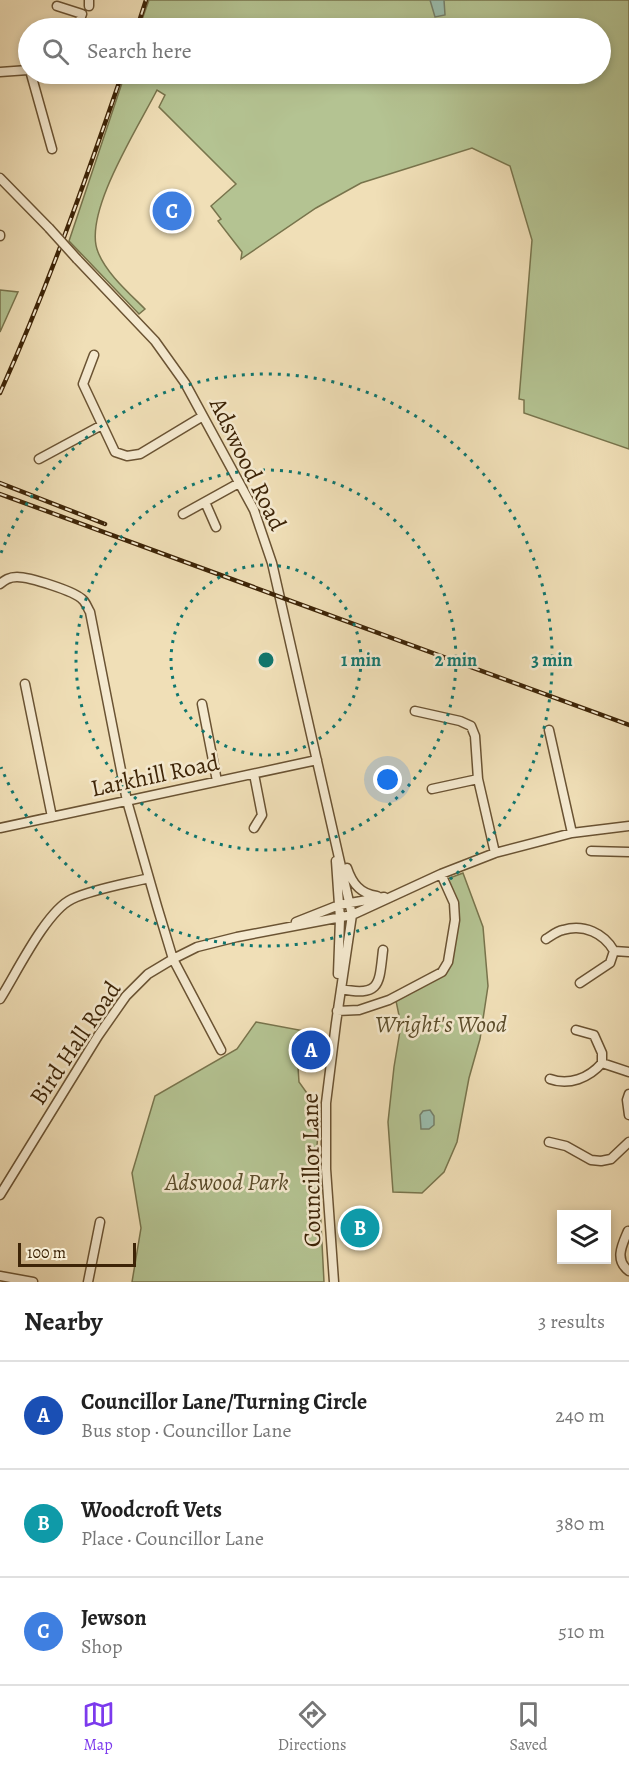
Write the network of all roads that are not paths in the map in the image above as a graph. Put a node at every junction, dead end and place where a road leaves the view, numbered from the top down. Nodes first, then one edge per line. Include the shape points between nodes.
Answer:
1 (57, 6) dead end
2 (81, 18) edge
3 (0, 72) edge
4 (18, 72) edge
5 (33, 84) edge
6 (52, 149) dead end
7 (0, 178) edge
8 (94, 355) dead end
9 (203, 416) junction
10 (102, 425) junction
11 (39, 459) dead end
12 (240, 483) junction
13 (204, 502) junction
14 (183, 514) dead end
15 (216, 527) dead end
16 (0, 584) edge
17 (25, 684) dead end
18 (202, 704) dead end
19 (415, 711) dead end
20 (549, 730) dead end
21 (317, 760) junction
22 (254, 774) junction
23 (478, 779) junction
24 (217, 781) junction
25 (432, 789) dead end
26 (127, 801) junction
27 (52, 817) junction
28 (629, 826) edge
29 (0, 828) edge
30 (254, 828) dead end
31 (335, 833) junction
32 (572, 833) junction
33 (591, 851) dead end
34 (629, 852) edge
35 (495, 854) junction
36 (441, 874) junction
37 (149, 878) junction
38 (392, 897) junction
39 (350, 902) junction
40 (339, 905) junction
41 (352, 915) junction
42 (340, 919) junction
43 (282, 927) junction
44 (546, 939) dead end
45 (383, 950) dead end
46 (614, 951) junction
47 (629, 952) edge
48 (173, 959) junction
49 (580, 982) dead end
50 (341, 989) junction
51 (0, 999) edge
52 (338, 1011) junction
53 (336, 1023) junction
54 (576, 1030) dead end
55 (221, 1050) dead end
56 (602, 1063) junction
57 (629, 1072) edge
58 (550, 1079) dead end
59 (629, 1094) edge
60 (629, 1115) edge
61 (549, 1142) dead end
62 (629, 1142) edge
63 (0, 1195) edge
64 (100, 1222) dead end
65 (628, 1231) edge
66 (629, 1271) edge
67 (0, 1276) edge
68 (33, 1282) edge
69 (88, 1282) edge
70 (334, 1282) edge

1 - 2 street via 82,14
3 - 4 street
5 - 6 street
7 - 9 street, Adswood Road, bridge via 160,347
8 - 10 street via 83,384
9 - 10 street via 140,454 126,456 115,452
9 - 12 street, Adswood Road
10 - 11 street
12 - 13 street
12 - 21 street, Adswood Road via 272,563
13 - 14 street
13 - 15 street
16 - 26 street via 17,577 84,601 99,653
17 - 27 street
18 - 24 street
19 - 23 street via 471,726
20 - 32 street
21 - 22 street, Larkhill Road
21 - 31 street, Adswood Road
22 - 24 street, Larkhill Road
22 - 30 street via 262,815
23 - 25 street
23 - 35 street
24 - 26 street, Larkhill Road
26 - 27 street, Larkhill Road
26 - 37 street
27 - 29 street, Larkhill Road
28 - 32 street, Bird Hall Road
31 - 38 street, Adswood Road via 357,887 373,896
31 - 39 street, Adswood Road
31 - 40 street, Adswood Road
32 - 35 street, Bird Hall Road
33 - 34 street
35 - 36 street, Bird Hall Road
36 - 38 street, Bird Hall Road
36 - 52 street via 454,903 455,920 448,962 442,972 389,1000 359,1010
37 - 48 street
37 - 51 street via 71,899 56,910
38 - 39 street, Bird Hall Road
38 - 41 street, Bird Hall Road
39 - 40 street, Bird Hall Road
39 - 41 street, Adswood Road
40 - 42 street, Adswood Road
40 - 43 street, Bird Hall Road
41 - 42 street, Bird Hall Road
41 - 50 street, Councillor Lane
42 - 43 street, Bird Hall Road
42 - 53 street, Councillor Lane
43 - 48 street, Bird Hall Road via 197,947
44 - 46 street via 562,930 588,930 608,940
45 - 50 street via 375,987 366,991
46 - 47 street
46 - 49 street via 610,963
48 - 55 street
48 - 63 street, Bird Hall Road via 148,974 126,996
50 - 52 street, Councillor Lane
52 - 53 street, Councillor Lane
53 - 70 street, Councillor Lane via 326,1103
54 - 56 street via 594,1035
56 - 57 street
56 - 58 street via 594,1072 568,1082
59 - 60 street
61 - 62 street via 601,1161 611,1159
64 - 69 street
65 - 66 street via 620,1249 621,1260
67 - 68 street

